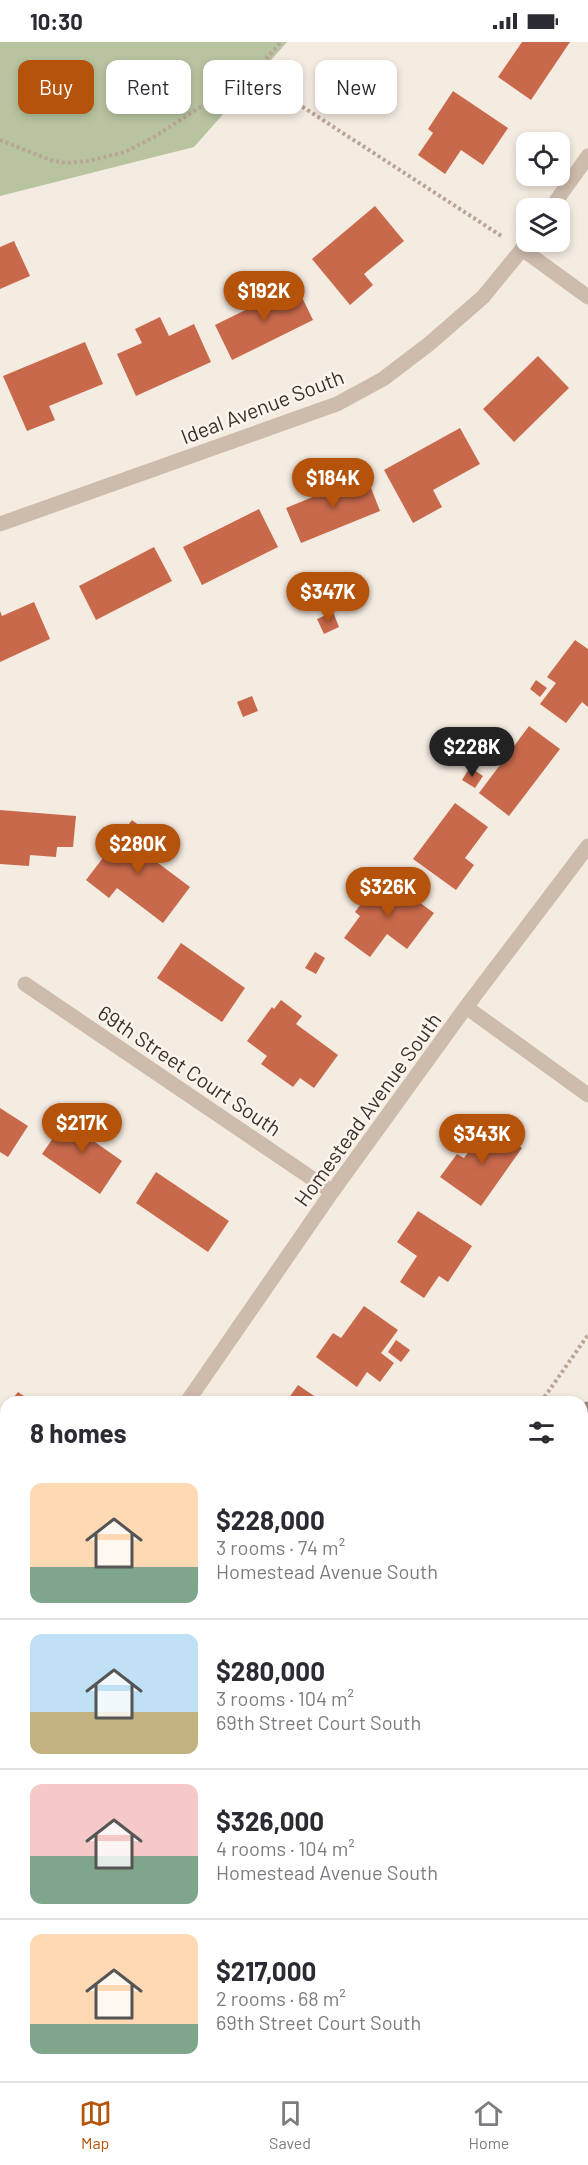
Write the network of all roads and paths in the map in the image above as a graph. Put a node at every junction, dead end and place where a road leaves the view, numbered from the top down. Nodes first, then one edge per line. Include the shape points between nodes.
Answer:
1 (281, 42) edge
2 (265, 60) edge
3 (203, 106) edge
4 (303, 106) edge
5 (0, 141) edge
6 (588, 156) edge
7 (558, 198) edge
8 (516, 239) edge
9 (519, 252) edge
10 (533, 252) edge
11 (588, 297) edge
12 (0, 524) edge
13 (588, 846) edge
14 (25, 984) dead end
15 (466, 1007) junction
16 (588, 1095) edge
17 (332, 1192) junction
18 (588, 1335) edge
19 (191, 1396) edge
20 (545, 1396) edge

1 - 2 path
3 - 5 path via 125,152 88,161 50,160
4 - 8 path
6 - 7 street
9 - 12 street, Ideal Avenue South via 483,297 429,344 383,379 338,404
10 - 11 street
13 - 15 street, Homestead Avenue South
14 - 17 street, 69th Street Court South
15 - 16 street
15 - 17 street, Homestead Avenue South
17 - 19 street, Homestead Avenue South
18 - 20 path

